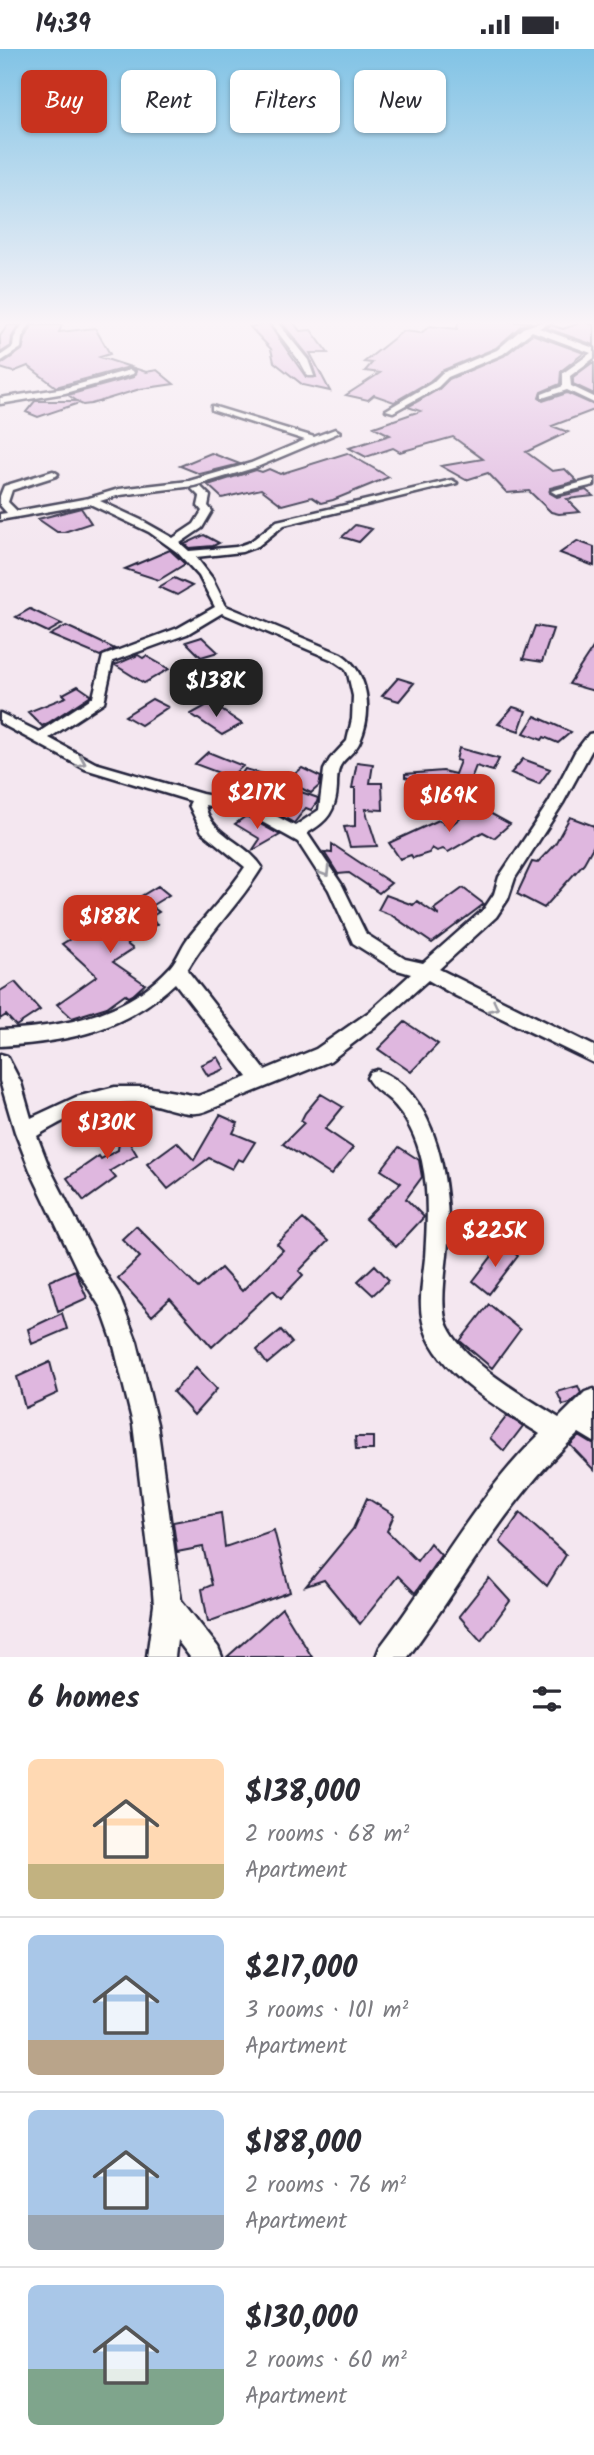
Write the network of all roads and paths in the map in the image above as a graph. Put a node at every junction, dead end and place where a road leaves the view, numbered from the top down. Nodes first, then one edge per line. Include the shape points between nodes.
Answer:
1 (20, 397) edge
2 (413, 397) edge
3 (0, 401) edge
4 (215, 408) dead end
5 (390, 410) dead end
6 (335, 432) dead end
7 (312, 439) junction
8 (53, 474) dead end
9 (594, 482) edge
10 (452, 483) dead end
11 (197, 489) dead end
12 (556, 491) dead end
13 (91, 501) junction
14 (14, 514) junction
15 (0, 517) edge
16 (172, 544) junction
17 (186, 554) junction
18 (221, 608) junction
19 (0, 717) edge
20 (594, 737) edge
21 (40, 738) junction
22 (201, 799) junction
23 (295, 833) junction
24 (178, 970) junction
25 (427, 971) junction
26 (0, 1038) edge
27 (594, 1055) edge
28 (0, 1062) edge
29 (377, 1078) dead end
30 (261, 1079) junction
31 (24, 1132) junction
32 (589, 1416) edge
33 (559, 1432) junction
34 (168, 1605) junction
35 (161, 1657) edge
36 (208, 1657) edge
37 (390, 1657) edge

1 - 3 street
2 - 5 street
4 - 7 street
6 - 7 street
7 - 13 street via 221,476 119,492
8 - 14 street via 8,488 3,502
9 - 12 street
10 - 17 street via 281,523 255,543 223,553
11 - 16 street via 205,496 207,512 198,526
13 - 14 street
13 - 16 street
14 - 15 street
16 - 17 street
17 - 18 street via 204,574
18 - 21 street via 151,644 107,659 99,699
18 - 23 street via 337,657 350,666 355,681 360,725 350,748 334,762 327,809
19 - 21 street
20 - 25 street via 507,877 490,913
21 -> 22 street via 90,766
22 - 23 street via 248,808
22 - 24 street via 196,805 211,834 247,856 254,867
23 -> 25 street via 303,838 336,889 359,938 400,964
24 - 26 street via 142,1002 107,1020 52,1034
24 - 30 street
25 -> 27 street
25 - 30 street via 323,1055
28 - 31 street via 11,1083
29 - 33 street via 395,1090 432,1153 438,1201 434,1321 439,1335 474,1372
30 - 31 street via 199,1105 119,1093 48,1117
31 - 34 street via 86,1263 110,1302 125,1342 145,1424
32 - 33 street
33 - 37 street via 478,1530 427,1611
34 - 35 street
34 - 36 street

